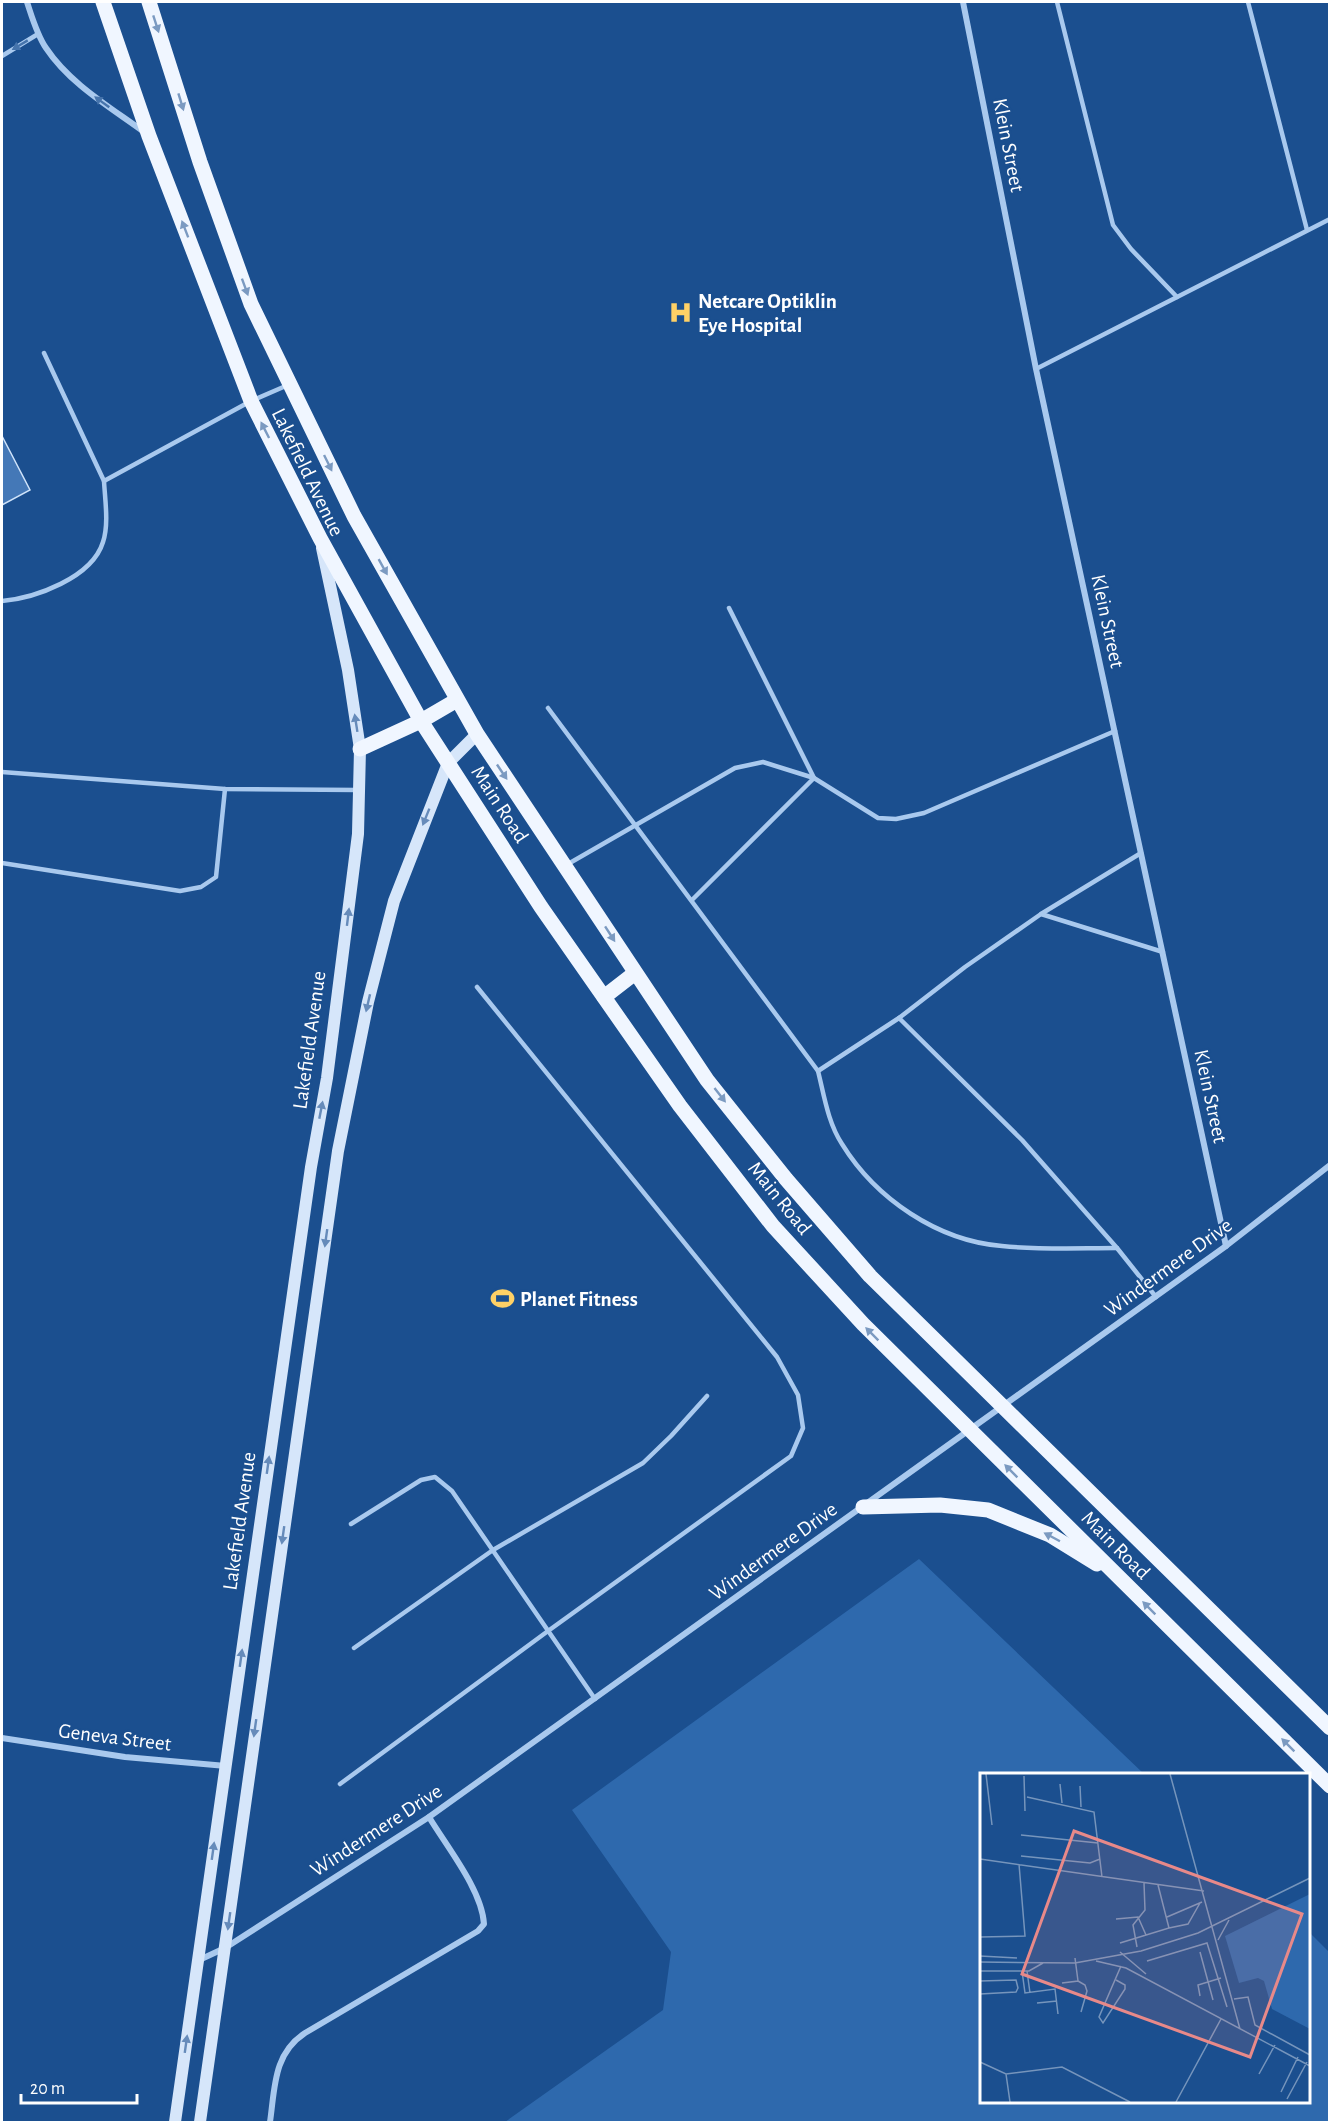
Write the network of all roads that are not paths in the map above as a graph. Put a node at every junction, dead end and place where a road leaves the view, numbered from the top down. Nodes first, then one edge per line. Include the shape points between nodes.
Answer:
1 (27, 2) edge
2 (103, 2) edge
3 (149, 2) edge
4 (963, 2) edge
5 (1057, 2) edge
6 (1248, 2) edge
7 (38, 34) junction
8 (2, 56) edge
9 (149, 136) junction
10 (1329, 219) edge
11 (1307, 230) junction
12 (1177, 297) junction
13 (44, 353) dead end
14 (1036, 369) junction
15 (291, 384) junction
16 (251, 401) junction
17 (105, 481) junction
18 (354, 516) joint
19 (320, 538) junction
20 (2, 601) edge
21 (729, 608) dead end
22 (457, 700) junction
23 (548, 708) dead end
24 (421, 721) junction
25 (1115, 731) junction
26 (477, 734) junction
27 (360, 749) junction
28 (448, 763) junction
29 (2, 772) edge
30 (814, 778) junction
31 (225, 789) junction
32 (359, 790) junction
33 (636, 825) junction
34 (1141, 853) junction
35 (2, 863) edge
36 (566, 866) junction
37 (692, 900) junction
38 (1041, 914) junction
39 (1163, 952) junction
40 (635, 973) junction
41 (477, 987) dead end
42 (604, 997) junction
43 (899, 1018) junction
44 (818, 1071) junction
45 (1329, 1165) edge
46 (1226, 1246) junction
47 (1117, 1248) junction
48 (1155, 1297) junction
49 (707, 1396) dead end
50 (1004, 1406) junction
51 (970, 1431) junction
52 (863, 1507) junction
53 (351, 1524) dead end
54 (493, 1550) junction
55 (1120, 1579) junction
56 (548, 1630) junction
57 (354, 1648) dead end
58 (595, 1699) junction
59 (1329, 1728) edge
60 (2, 1738) edge
61 (226, 1766) junction
62 (340, 1784) dead end
63 (1329, 1786) edge
64 (429, 1817) junction
65 (225, 1948) junction
66 (197, 1961) junction
67 (175, 2122) edge
68 (200, 2122) edge
69 (270, 2122) edge

1 - 7 street
2 - 9 main road, Lakefield Avenue
3 -> 15 main road, Lakefield Avenue via 251,304
4 - 14 street, Klein Street
5 - 12 lane via 1113,225
6 - 11 lane
7 -> 8 lane
9 -> 7 street via 85,89 46,48
16 -> 9 main road, Lakefield Avenue
10 - 11 lane
11 - 12 lane
12 - 14 lane
13 - 17 lane
14 - 25 street, Klein Street
15 - 16 lane
15 -> 18 main road, Lakefield Avenue
16 - 17 lane
19 -> 16 main road, Lakefield Avenue
17 - 20 lane via 105,529 98,554 72,577 50,589
18 -> 22 main road, Main Road
19 - 24 main road, Main Road
27 -> 19 street, Lakefield Avenue
21 - 30 lane
22 - 24 main road
22 - 26 main road, Main Road
23 - 33 lane
24 - 27 main road
24 - 28 main road, Main Road
25 - 30 lane via 924,813 896,819 878,818
25 - 34 street, Klein Street
26 - 28 street
26 -> 36 main road, Main Road
27 - 32 street, Lakefield Avenue
28 - 42 main road, Main Road
28 -> 65 street via 394,901 368,1002 337,1157
29 - 31 lane
30 - 33 lane via 763,762 735,768
30 - 37 lane
31 - 32 lane
31 - 35 lane via 216,877 201,887 180,891
61 -> 32 street, Lakefield Avenue via 309,1179 327,1078 358,834
33 - 36 lane
33 - 37 lane
34 - 38 lane
34 - 39 street, Klein Street
36 -> 40 main road, Main Road
37 - 44 lane
38 - 39 lane
38 - 43 lane
39 - 46 street, Klein Street
40 - 42 main road
40 -> 50 main road, Main Road via 707,1080 786,1179 870,1276
41 - 56 lane via 777,1357 798,1395 803,1428 791,1456
51 -> 42 main road, Main Road via 863,1324 773,1226 680,1106
43 - 44 lane
43 - 47 lane via 1022,1140
44 - 47 lane via 828,1113 841,1144 864,1173 905,1211 945,1233 1001,1246
45 - 46 street, Windermere Drive
46 - 48 street, Windermere Drive
47 - 48 lane
48 - 50 street, Windermere Drive
49 - 54 lane via 643,1463
50 - 51 street, Windermere Drive
50 - 59 main road, Main Road
51 - 52 street, Windermere Drive
55 -> 51 main road, Main Road
55 -> 52 main road via 1050,1535 988,1510 940,1505
52 - 58 street, Windermere Drive
53 - 54 lane via 421,1480 435,1477 453,1491
54 - 56 lane
54 - 57 lane
63 -> 55 main road, Main Road
56 - 58 lane
56 - 62 lane
58 - 64 street, Windermere Drive
60 - 61 street, Geneva Street via 125,1757
66 -> 61 street, Lakefield Avenue
64 - 65 street, Windermere Drive
64 - 69 street via 476,1894 484,1924 305,2032 290,2045 279,2064
65 - 66 street, Windermere Drive
65 - 68 street
67 -> 66 street, Lakefield Avenue

